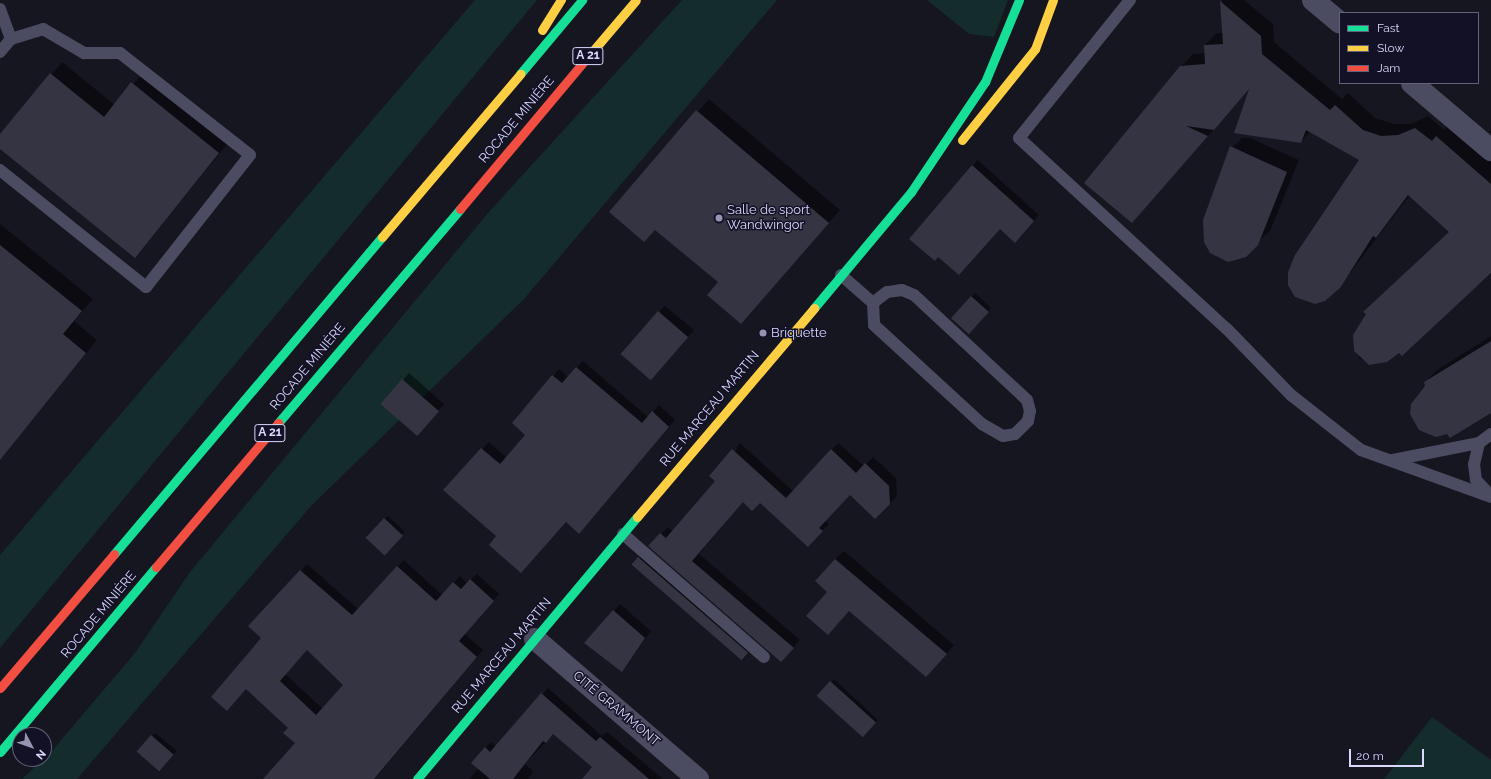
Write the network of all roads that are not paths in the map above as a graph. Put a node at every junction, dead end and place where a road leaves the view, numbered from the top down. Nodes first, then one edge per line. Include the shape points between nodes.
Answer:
1 (561, 0) edge
2 (582, 0) edge
3 (636, 0) edge
4 (1019, 0) edge
5 (1053, 0) edge
6 (1130, 0) edge
7 (1313, 0) edge
8 (0, 9) edge
9 (636, 17) dead end
10 (1339, 21) edge
11 (11, 39) junction
12 (0, 52) edge
13 (1413, 84) edge
14 (505, 91) junction
15 (540, 113) junction
16 (1491, 150) edge
17 (0, 170) edge
18 (911, 192) junction
19 (841, 275) junction
20 (874, 303) junction
21 (1491, 434) edge
22 (1479, 443) junction
23 (1390, 461) junction
24 (1491, 497) edge
25 (624, 534) junction
26 (535, 639) junction
27 (764, 657) dead end
28 (0, 688) edge
29 (0, 752) edge
30 (417, 779) edge
31 (698, 779) edge

1 - 14 main road
2 - 14 main road
3 - 15 main road, ROCADE MINIÈRE / A 21
4 - 18 main road, RUE MARCEAU MARTIN via 985,82
5 - 18 main road, RUE MARCEAU MARTIN via 1035,48 951,153
6 - 23 lane via 1019,138 1226,329 1291,395 1361,450
7 - 10 street
8 - 11 lane
9 - 15 main road
11 - 12 lane
11 - 17 lane via 43,29 84,54 120,53 250,155 146,287
13 - 16 street
14 - 28 main road
15 - 29 main road, ROCADE MINIÈRE / A 21
18 - 19 main road, RUE MARCEAU MARTIN
19 - 20 lane
19 - 25 main road, RUE MARCEAU MARTIN
20 - 20 lane via 874,325 982,424 1003,436 1015,434 1028,421 1030,411 1027,400 914,295 902,290 887,292
21 - 22 lane
22 - 23 lane
22 - 24 lane via 1474,464 1476,480
23 - 24 lane
25 - 26 main road, RUE MARCEAU MARTIN
25 - 27 lane
26 - 30 main road, RUE MARCEAU MARTIN
26 - 31 street, CITÉ GRAMMONT

